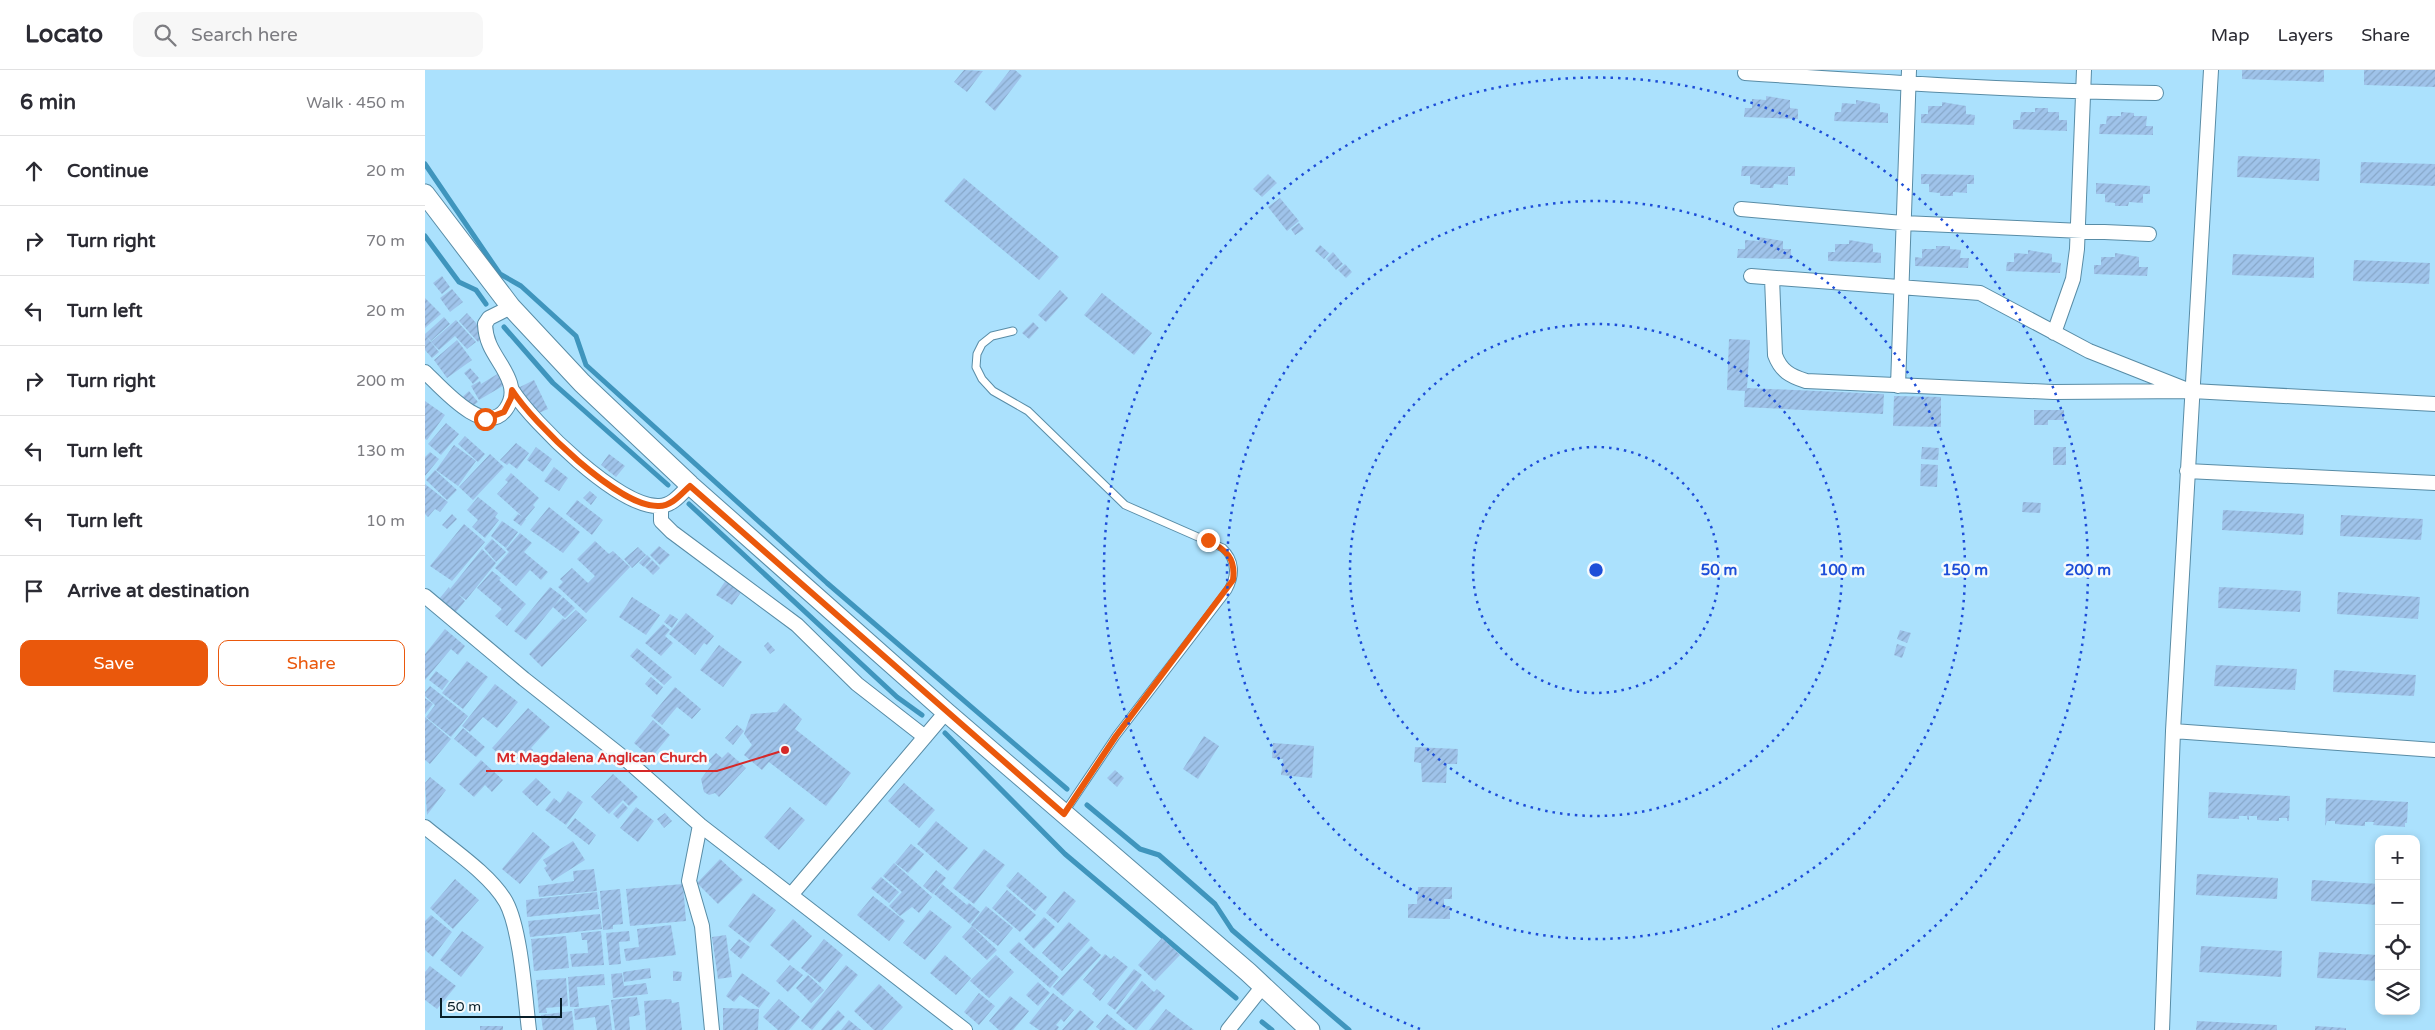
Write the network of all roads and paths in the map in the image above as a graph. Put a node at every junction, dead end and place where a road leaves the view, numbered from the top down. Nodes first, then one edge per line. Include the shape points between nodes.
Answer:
1 (2084, 70) edge
2 (2211, 70) edge
3 (1745, 73) dead end
4 (1909, 77) edge
5 (2084, 92) junction
6 (2156, 93) dead end
7 (425, 194) edge
8 (1741, 209) dead end
9 (1903, 223) junction
10 (2077, 230) junction
11 (2149, 234) dead end
12 (1751, 276) dead end
13 (1772, 278) junction
14 (1901, 286) junction
15 (511, 307) junction
16 (1013, 331) dead end
17 (2054, 333) junction
18 (425, 372) edge
19 (1898, 386) junction
20 (512, 390) junction
21 (2192, 391) junction
22 (2435, 404) edge
23 (2187, 471) junction
24 (2435, 483) edge
25 (690, 486) junction
26 (661, 506) junction
27 (425, 596) edge
28 (946, 712) junction
29 (2173, 730) junction
30 (925, 737) junction
31 (2435, 750) edge
32 (1064, 814) junction
33 (700, 825) junction
34 (425, 827) edge
35 (791, 894) junction
36 (1263, 986) junction
37 (529, 1030) edge
38 (712, 1030) edge
39 (965, 1030) edge
40 (1228, 1030) edge
41 (1310, 1030) edge
42 (2162, 1030) edge

1 - 5 street
2 - 21 street
3 - 4 street
4 - 5 street
4 - 9 street
5 - 6 street
5 - 10 street
7 - 15 main road
8 - 9 street
9 - 10 street
9 - 14 street
10 - 11 street
10 - 17 street via 2073,279
12 - 13 street
13 - 14 street
13 - 19 street via 1773,339 1779,367 1806,381
14 - 17 street via 1980,294
14 - 19 street
15 - 20 street via 489,318 485,324 489,345
15 - 25 main road via 582,383
16 - 32 lane via 992,336 982,344 977,354 976,367 993,391 1028,411 1125,505 1223,548 1230,554 1235,570 1228,590 1116,736
17 - 21 street via 2089,351
18 - 20 street via 478,418 491,418 504,412
19 - 21 street via 2053,392
20 - 26 street via 524,408 571,456 610,485 645,505
21 - 22 street
21 - 23 street
23 - 24 street
23 - 29 street
25 - 26 street via 672,502
25 - 28 main road
26 - 30 street via 661,521 672,532 797,625 857,684
27 - 33 street via 629,762
28 - 30 street
28 - 32 main road
29 - 31 street
29 - 42 street
30 - 35 street
32 - 36 main road
33 - 35 street
33 - 38 street via 689,881 702,926
34 - 37 street via 489,882 506,902 513,923
35 - 39 street
36 - 40 street
36 - 41 main road

